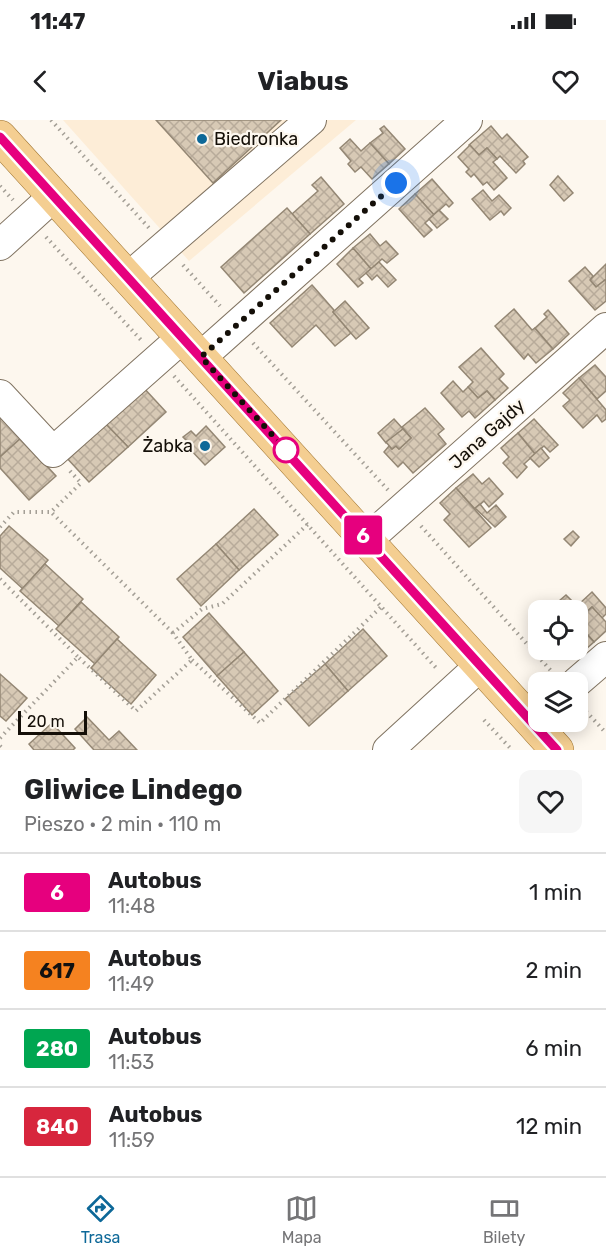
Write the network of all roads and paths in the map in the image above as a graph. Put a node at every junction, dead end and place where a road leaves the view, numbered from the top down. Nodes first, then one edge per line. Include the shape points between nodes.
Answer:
1 (51, 120) edge
2 (311, 120) edge
3 (467, 120) edge
4 (0, 137) edge
5 (0, 186) edge
6 (54, 196) junction
7 (29, 218) junction
8 (0, 245) edge
9 (165, 246) junction
10 (129, 277) junction
11 (237, 325) junction
12 (606, 328) edge
13 (192, 347) junction
14 (159, 359) junction
15 (0, 395) edge
16 (53, 452) junction
17 (404, 507) junction
18 (51, 512) junction
19 (308, 524) junction
20 (0, 526) edge
21 (367, 540) junction
22 (0, 579) edge
23 (381, 606) junction
24 (173, 633) junction
25 (78, 657) junction
26 (606, 657) edge
27 (192, 660) junction
28 (481, 665) junction
29 (440, 672) dead end
30 (559, 672) edge
31 (579, 672) edge
32 (528, 712) edge
33 (588, 713) edge
34 (484, 720) dead end
35 (544, 732) edge
36 (606, 733) edge
37 (0, 738) edge
38 (0, 746) edge
39 (4, 750) edge
40 (388, 750) edge
41 (512, 750) edge
42 (557, 750) edge

1 - 9 path
2 - 9 street
3 - 11 street
4 - 6 main road
5 - 7 path
6 - 7 street
6 - 10 main road
7 - 8 street
7 - 14 path
9 - 10 street
9 - 11 path
10 - 13 main road
11 - 13 street
11 - 17 path
12 - 17 street, Jana Gajdy
13 - 14 street
13 - 21 main road
14 - 16 street
14 - 19 path
15 - 16 street
16 - 18 path via 81,483
17 - 21 street, Jana Gajdy
17 - 30 path
18 - 20 path via 14,512
18 - 24 path
19 - 23 path
19 - 24 path via 222,604 202,609
21 - 28 main road
22 - 25 path
23 - 27 path via 260,723
23 - 29 path
24 - 27 path
25 - 27 path via 136,711
25 - 37 path
26 - 31 street
28 - 32 main road
28 - 40 street
33 - 36 path
34 - 41 path
35 - 42 main road
38 - 39 path

